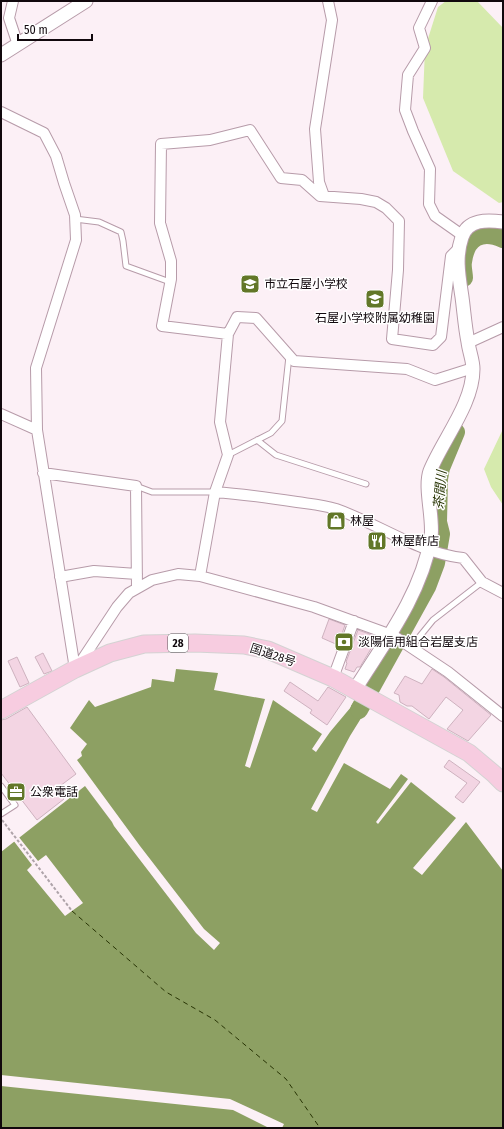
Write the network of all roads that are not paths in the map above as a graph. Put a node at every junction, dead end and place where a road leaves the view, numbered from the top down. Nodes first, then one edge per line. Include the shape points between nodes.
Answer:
1 (13, 1) edge
2 (86, 1) edge
3 (328, 1) edge
4 (432, 1) edge
5 (18, 45) junction
6 (1, 55) edge
7 (1, 112) edge
8 (324, 196) junction
9 (75, 219) junction
10 (503, 222) edge
11 (462, 235) junction
12 (459, 248) junction
13 (170, 282) junction
14 (502, 327) edge
15 (228, 334) junction
16 (468, 343) junction
17 (289, 355) junction
18 (473, 368) junction
19 (1, 414) edge
20 (36, 430) junction
21 (257, 440) junction
22 (228, 455) junction
23 (43, 473) junction
24 (366, 484) dead end
25 (136, 486) junction
26 (215, 492) junction
27 (430, 551) junction
28 (137, 574) junction
29 (200, 576) junction
30 (60, 577) junction
31 (482, 582) junction
32 (137, 588) junction
33 (503, 593) edge
34 (354, 621) junction
35 (392, 636) junction
36 (408, 645) junction
37 (75, 669) junction
38 (333, 678) junction
39 (362, 695) junction
40 (1, 710) edge
41 (503, 716) edge
42 (503, 783) edge
43 (1, 786) edge
44 (1, 814) edge

1 - 5 street via 9,18
2 - 5 street
3 - 8 street via 332,20 315,129 318,182
4 - 11 street via 419,28 425,48 408,75 405,110 430,169 429,204 435,216
5 - 6 street
7 - 9 street via 44,133 56,156
8 - 12 street via 376,202 399,221 392,339 433,345 441,337 451,256
8 - 13 street via 320,196 302,180 281,178 250,130 210,140 161,144 160,223 170,261
9 - 13 lane via 99,222 121,232 126,266
9 - 20 street via 76,240 36,368
10 - 11 street via 479,221
11 - 12 street
12 - 16 street via 458,264
13 - 15 street via 162,326
14 - 16 street
15 - 17 street via 237,317 256,318
15 - 22 street via 220,422
16 - 18 street
17 - 18 street via 294,361 407,369 435,380
17 - 21 lane via 282,421 271,433
18 - 27 street via 469,393 430,474
19 - 20 street
20 - 23 street
21 - 22 lane
21 - 24 lane via 276,455
22 - 26 street
23 - 25 street
23 - 30 street
25 - 26 lane via 152,492
25 - 28 street
26 - 27 street via 253,495 334,509 369,522
26 - 29 street
27 - 31 street via 463,558
27 - 35 street via 418,585
28 - 30 street via 94,571
28 - 32 street
29 - 32 street via 178,574 152,580
29 - 34 street via 314,607
30 - 37 street
31 - 33 street
31 - 36 lane via 432,620
32 - 37 street via 129,593 118,607
34 - 35 street
34 - 38 street
35 - 36 street
35 - 39 street
36 - 41 street via 448,672
37 - 38 highway, 国道28号 / 28 via 110,653 144,644 195,643 244,645 268,650
37 - 40 highway, 国道28号 / 28
38 - 39 highway, 国道28号 / 28
39 - 42 highway, 国道28号 / 28 via 469,754
43 - 44 lane via 15,805

